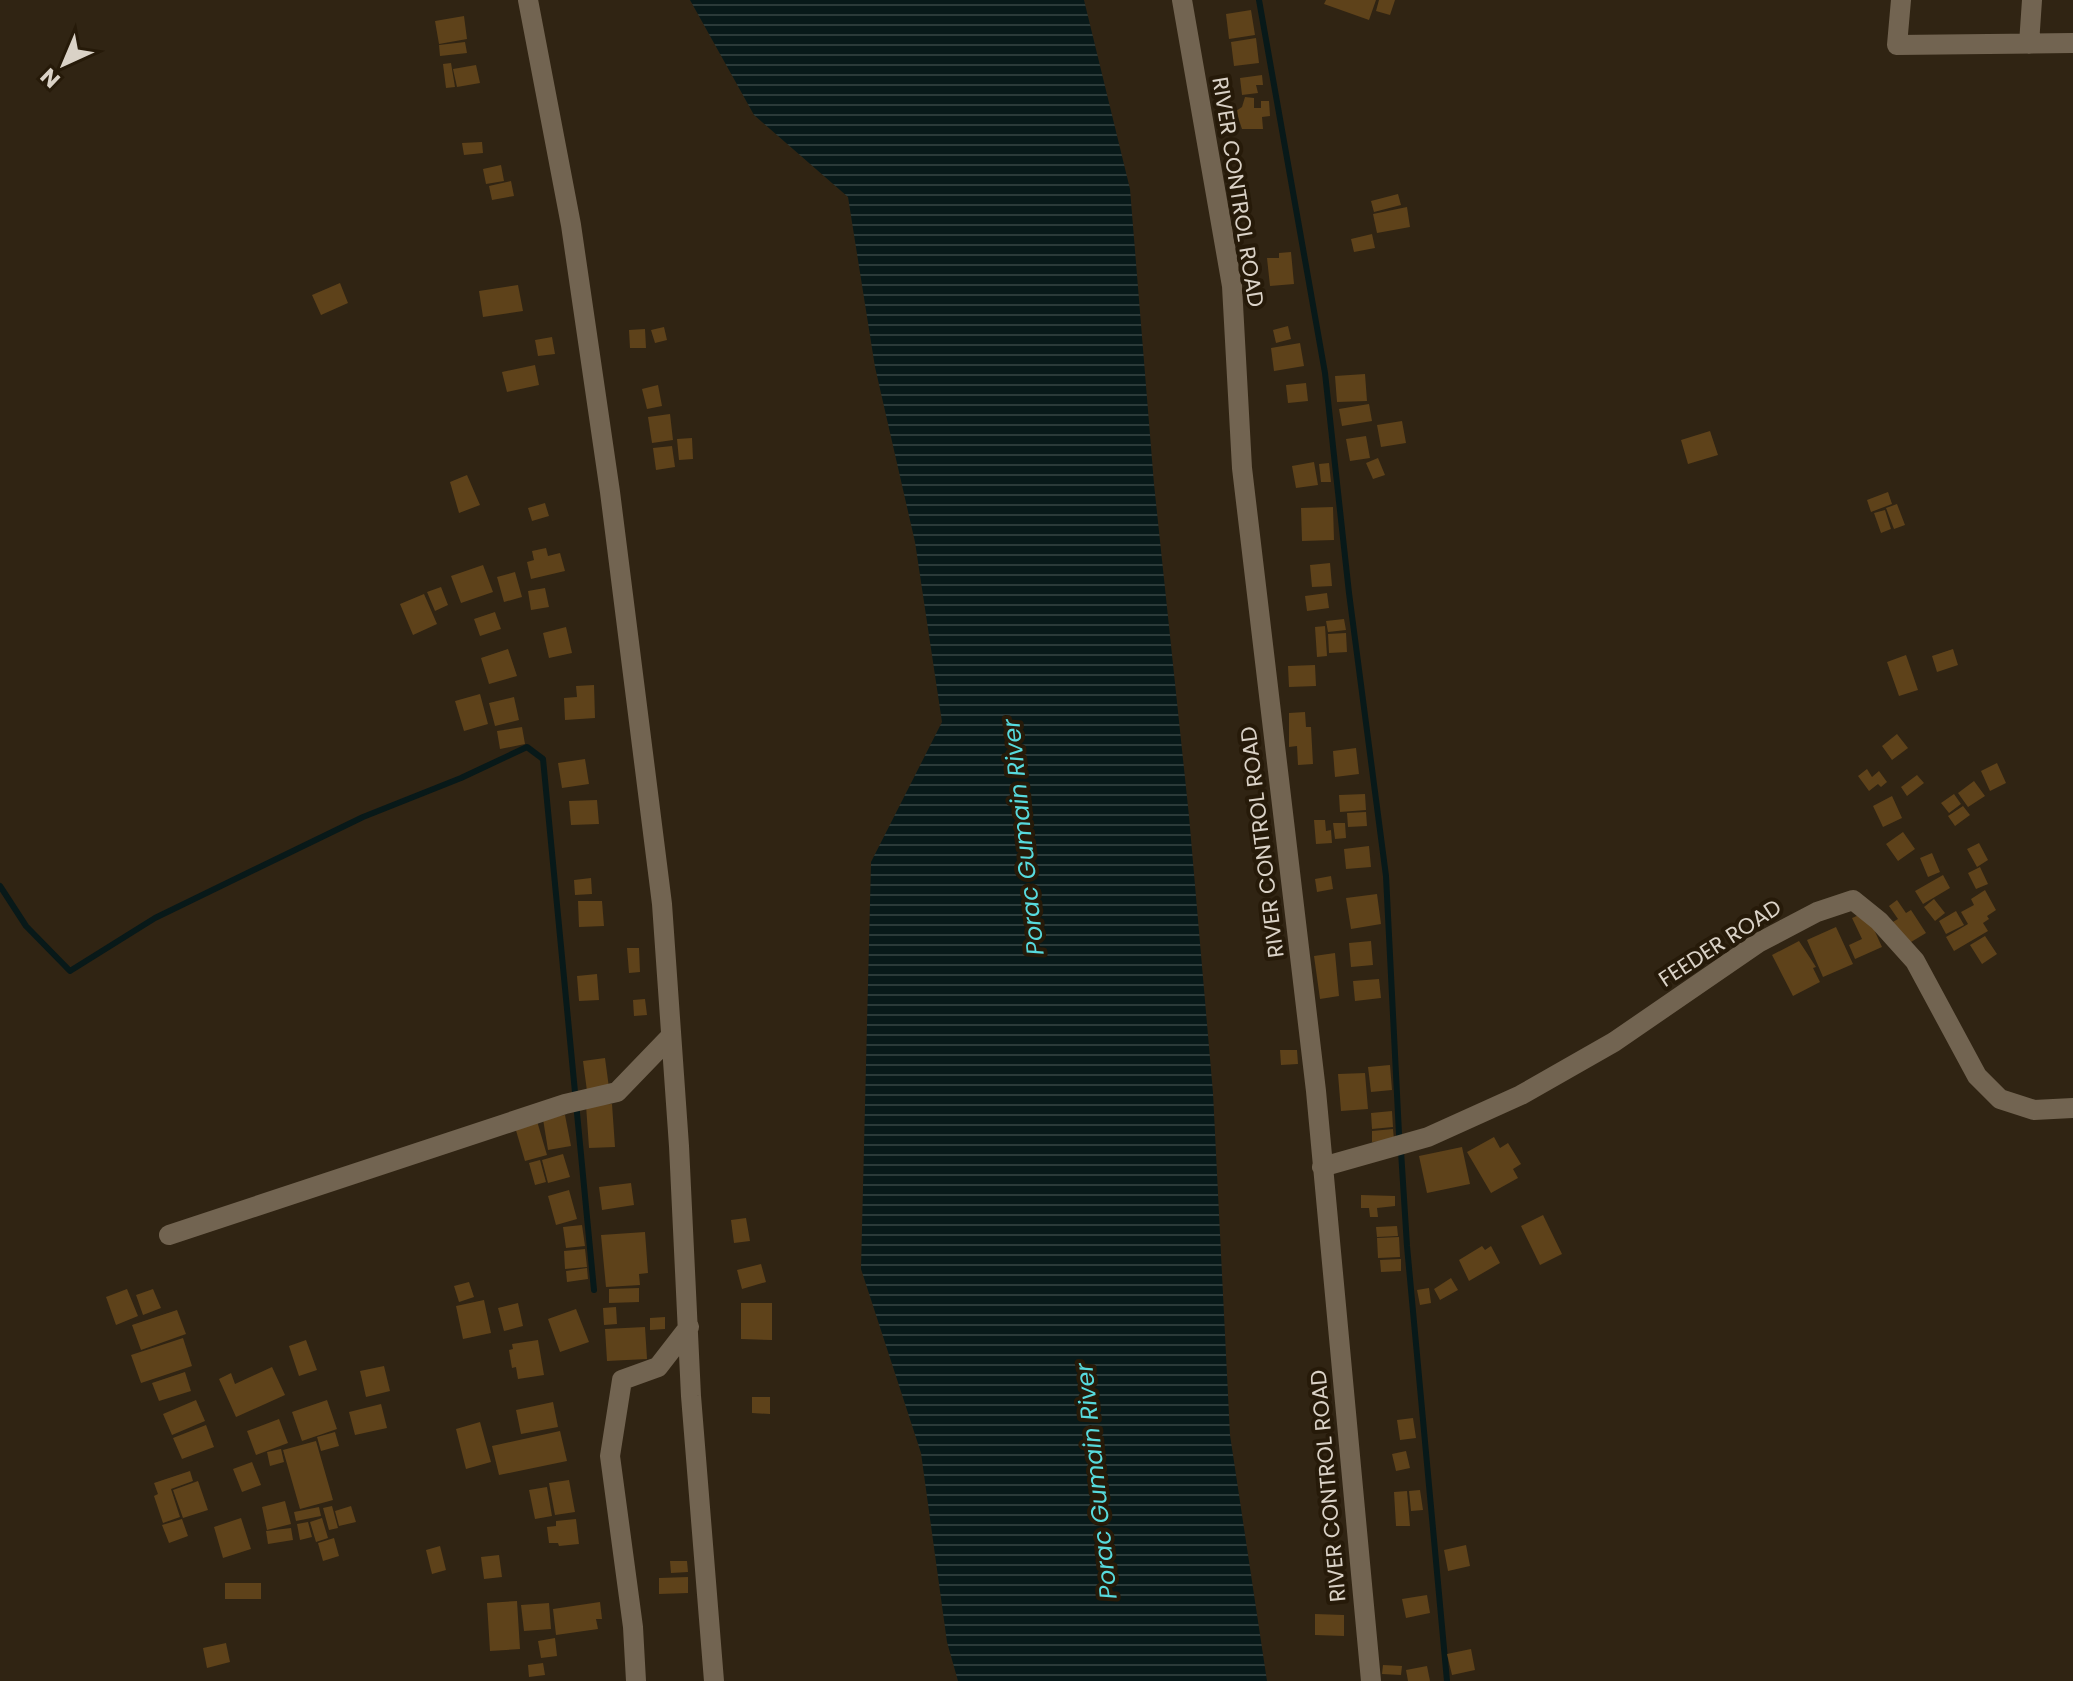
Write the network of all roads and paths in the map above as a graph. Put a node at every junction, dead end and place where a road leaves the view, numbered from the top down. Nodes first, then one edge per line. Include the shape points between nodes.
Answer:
1 (528, 0) edge
2 (1182, 0) edge
3 (1901, 0) edge
4 (2032, 0) edge
5 (2073, 43) edge
6 (2029, 44) junction
7 (671, 1036) junction
8 (2073, 1108) edge
9 (1322, 1167) junction
10 (169, 1235) dead end
11 (689, 1327) junction
12 (636, 1681) edge
13 (714, 1681) edge
14 (1371, 1681) edge

1 - 7 street via 571,225 610,492 662,904
2 - 9 street, RIVER CONTROL ROAD via 1232,286 1242,468
3 - 6 street via 1897,45
4 - 6 street
5 - 6 street
7 - 10 street via 617,1092 565,1104
7 - 11 street
8 - 9 street, FEEDER ROAD via 2034,1110 2000,1099 1984,1084 1915,961 1853,900 1758,943 1614,1042 1521,1095 1428,1137
9 - 14 street, RIVER CONTROL ROAD
11 - 12 street via 658,1367 622,1380 610,1456
11 - 13 street

